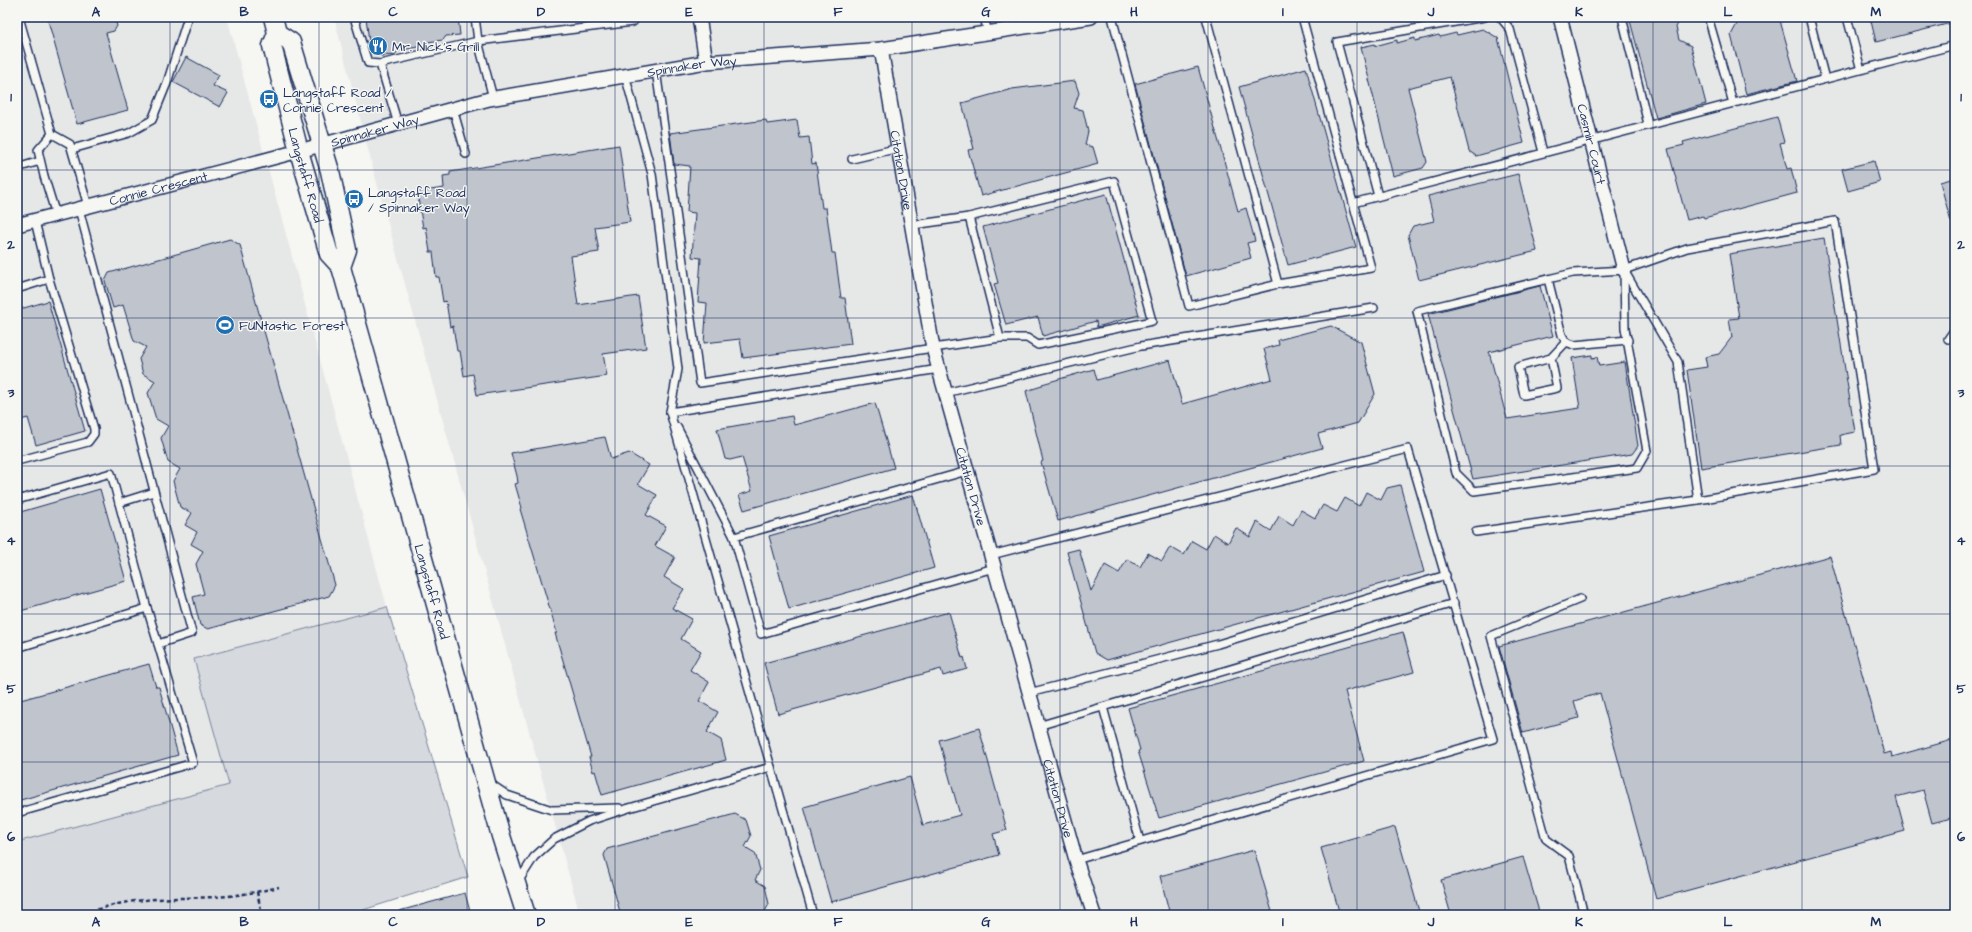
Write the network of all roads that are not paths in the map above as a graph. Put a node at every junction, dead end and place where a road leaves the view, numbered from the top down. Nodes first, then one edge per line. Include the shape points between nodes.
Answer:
1 (19, 17) edge
2 (188, 17) edge
3 (354, 17) edge
4 (475, 17) edge
5 (636, 17) edge
6 (699, 17) edge
7 (984, 17) edge
8 (1091, 17) edge
9 (1112, 17) edge
10 (1206, 17) edge
11 (1302, 17) edge
12 (1485, 17) edge
13 (1500, 17) edge
14 (1560, 17) edge
15 (1622, 17) edge
16 (1708, 17) edge
17 (1808, 17) edge
18 (1847, 17) edge
19 (275, 25) edge
20 (988, 33) junction
21 (478, 41) junction
22 (1955, 45) edge
23 (881, 49) junction
24 (706, 62) junction
25 (380, 64) junction
26 (656, 70) junction
27 (1860, 70) junction
28 (625, 75) junction
29 (1825, 79) junction
30 (493, 98) junction
31 (1733, 103) junction
32 (453, 109) junction
33 (398, 124) junction
34 (1648, 124) junction
35 (52, 134) junction
36 (1591, 139) junction
37 (323, 145) junction
38 (899, 148) junction
39 (72, 149) junction
40 (299, 151) junction
41 (1543, 152) junction
42 (466, 154) dead end
43 (852, 160) dead end
44 (40, 161) junction
45 (17, 168) edge
46 (1378, 196) junction
47 (1353, 203) junction
48 (84, 208) junction
49 (56, 215) junction
50 (969, 217) junction
51 (35, 221) junction
52 (17, 225) edge
53 (912, 225) junction
54 (341, 267) junction
55 (1624, 270) junction
56 (49, 279) junction
57 (1548, 279) junction
58 (1278, 284) junction
59 (17, 289) edge
60 (1374, 308) dead end
61 (1955, 329) edge
62 (1000, 338) junction
63 (1948, 339) dead end
64 (1628, 340) junction
65 (1566, 342) junction
66 (933, 348) junction
67 (1551, 358) junction
68 (939, 368) junction
69 (945, 393) junction
70 (670, 412) junction
71 (17, 461) edge
72 (967, 471) junction
73 (154, 492) junction
74 (17, 500) edge
75 (1698, 500) junction
76 (119, 503) junction
77 (1476, 532) dead end
78 (734, 537) junction
79 (991, 555) junction
80 (994, 568) junction
81 (1446, 575) junction
82 (1580, 599) dead end
83 (1454, 603) junction
84 (147, 608) junction
85 (158, 644) junction
86 (17, 648) edge
87 (1029, 693) junction
88 (1103, 707) junction
89 (1038, 726) junction
90 (771, 767) junction
91 (486, 782) junction
92 (629, 808) junction
93 (17, 813) edge
94 (1140, 841) junction
95 (1076, 860) junction
96 (516, 884) junction
97 (526, 915) edge
98 (813, 915) edge
99 (1094, 915) edge
100 (1584, 915) edge

1 - 35 lane
2 - 39 lane via 152,120 129,133
3 - 25 lane via 368,63
4 - 21 lane
5 - 21 lane via 633,22
6 - 24 street
7 - 20 lane
8 - 20 street, Spinnaker Way
9 - 58 lane via 1190,306
10 - 58 lane
11 - 47 lane
12 - 46 lane via 1337,42
13 - 41 lane via 1510,29
14 - 36 street, Casmir Court
15 - 34 lane
16 - 31 lane
17 - 29 lane
18 - 27 lane
19 - 37 main road, Langstaff Road via 291,42
19 - 40 main road, Langstaff Road via 272,46
20 - 23 street, Spinnaker Way
21 - 25 lane
21 - 30 lane
22 - 27 lane
23 - 24 street, Spinnaker Way
23 - 38 street, Citation Drive
24 - 26 street, Spinnaker Way
25 - 33 lane
26 - 28 street, Spinnaker Way
26 - 66 lane via 700,383
27 - 29 lane
28 - 30 street, Spinnaker Way
28 - 70 lane via 652,174 672,323 678,369
29 - 31 lane
30 - 32 street, Spinnaker Way
31 - 34 lane
32 - 33 street, Spinnaker Way
32 - 42 lane
33 - 37 street, Spinnaker Way
34 - 36 lane
35 - 39 lane via 70,144
35 - 44 lane via 38,150
36 - 41 lane
36 - 55 street, Casmir Court
37 - 40 street, Spinnaker Way
37 - 54 main road, Langstaff Road via 347,250
38 - 43 lane
38 - 53 street, Citation Drive
39 - 48 lane
40 - 48 street, Connie Crescent
40 - 54 main road, Langstaff Road via 329,254
41 - 46 lane
44 - 45 lane
44 - 49 lane
46 - 47 lane
47 - 58 lane via 1371,268
48 - 49 street, Connie Crescent
48 - 73 lane
49 - 51 street, Connie Crescent
50 - 53 lane
50 - 62 lane
50 - 62 lane via 1114,181 1152,321 1038,345 1027,338
51 - 52 street, Connie Crescent
51 - 56 lane
53 - 66 street, Citation Drive
54 - 91 main road, Langstaff Road
55 - 57 lane via 1573,273
55 - 64 lane via 1625,328
55 - 75 lane via 1678,362
55 - 75 lane via 1687,248 1835,221 1874,469
56 - 59 lane
56 - 71 lane via 94,434 88,442
57 - 64 lane via 1417,311 1456,473 1474,491 1637,468 1647,451
57 - 65 lane
60 - 69 lane via 1141,346
61 - 63 lane
62 - 66 lane
64 - 65 lane via 1574,345
65 - 67 lane
66 - 68 street, Citation Drive
67 - 67 lane via 1557,388 1524,395 1518,367
68 - 69 street, Citation Drive
68 - 70 lane
69 - 72 street, Citation Drive
70 - 78 lane
70 - 90 lane
72 - 78 lane
72 - 79 street, Citation Drive
73 - 76 lane
73 - 85 lane via 192,632
74 - 76 lane via 111,473
75 - 77 lane
76 - 84 lane
78 - 80 lane via 761,634
79 - 80 street, Citation Drive
79 - 81 lane via 1408,449
80 - 87 street, Citation Drive
81 - 83 lane
81 - 87 lane via 1218,644
82 - 100 lane via 1491,636 1546,838 1569,856
83 - 88 lane
83 - 94 lane via 1493,739
84 - 85 lane
84 - 86 lane
85 - 93 lane via 193,763
87 - 89 street, Citation Drive
88 - 89 lane
88 - 94 lane
89 - 95 street, Citation Drive
90 - 92 lane
90 - 98 lane
91 - 92 lane via 508,795 552,810
91 - 96 main road, Langstaff Road
92 - 96 lane via 589,822 554,839 534,857
94 - 95 lane
95 - 99 street, Citation Drive
96 - 97 main road, Langstaff Road

